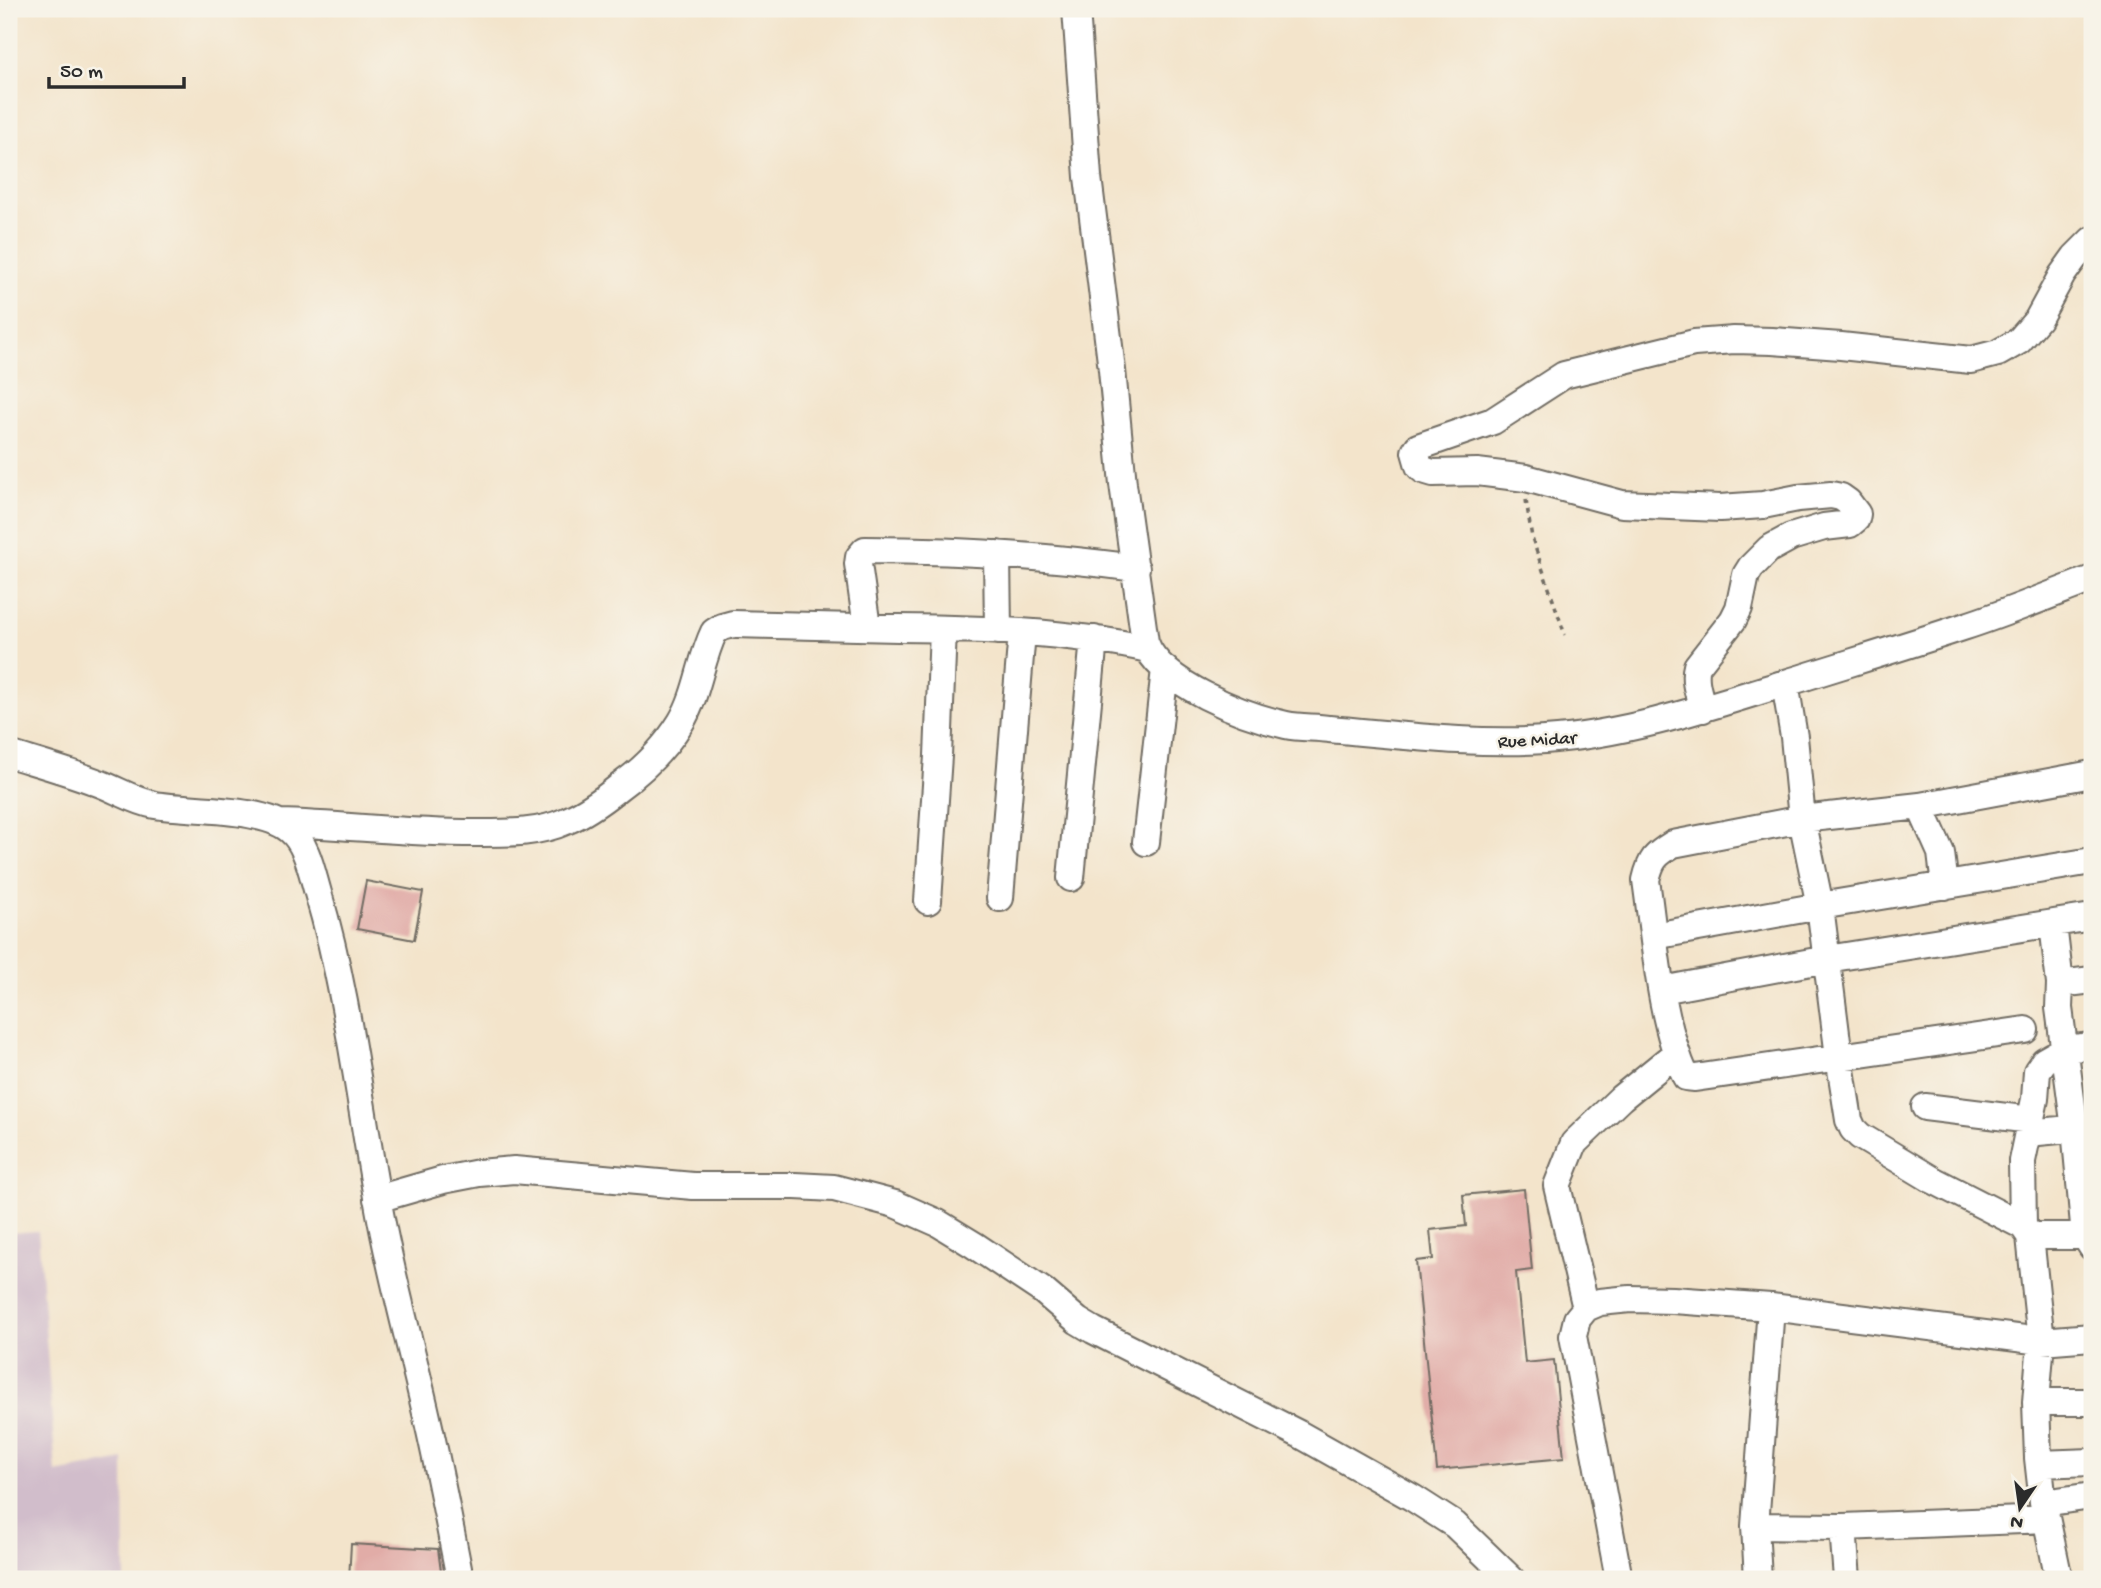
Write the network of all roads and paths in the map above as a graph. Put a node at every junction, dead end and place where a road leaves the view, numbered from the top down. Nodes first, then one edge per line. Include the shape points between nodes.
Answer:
1 (1076, 9) edge
2 (2092, 240) edge
3 (1525, 478) junction
4 (997, 554) junction
5 (1136, 568) junction
6 (2092, 579) edge
7 (867, 627) junction
8 (943, 629) junction
9 (1010, 631) junction
10 (1566, 635) dead end
11 (1094, 639) junction
12 (1156, 659) junction
13 (1785, 683) junction
14 (1703, 709) junction
15 (9, 754) edge
16 (2092, 774) edge
17 (1920, 806) junction
18 (1802, 819) junction
19 (280, 823) junction
20 (1146, 842) dead end
21 (2092, 861) edge
22 (1071, 878) dead end
23 (1945, 886) junction
24 (1000, 898) dead end
25 (928, 901) dead end
26 (1820, 906) junction
27 (2092, 917) edge
28 (2053, 924) junction
29 (1654, 936) junction
30 (1827, 959) junction
31 (2092, 980) edge
32 (2060, 984) junction
33 (1662, 990) junction
34 (2025, 1030) dead end
35 (2092, 1046) edge
36 (2065, 1049) junction
37 (1675, 1054) junction
38 (1839, 1057) junction
39 (1925, 1107) dead end
40 (2029, 1126) junction
41 (2084, 1128) edge
42 (377, 1199) junction
43 (2027, 1231) junction
44 (2090, 1240) edge
45 (1771, 1307) junction
46 (1587, 1308) junction
47 (2092, 1337) edge
48 (2041, 1341) junction
49 (2036, 1402) junction
50 (2092, 1402) edge
51 (2092, 1462) edge
52 (2039, 1464) junction
53 (2092, 1496) edge
54 (2044, 1511) junction
55 (1755, 1526) junction
56 (1843, 1527) junction
57 (460, 1579) edge
58 (1511, 1579) edge
59 (1619, 1579) edge
60 (1758, 1579) edge
61 (1847, 1579) edge
62 (2059, 1579) edge

1 - 5 street via 1088,177
2 - 3 street via 2062,275 2038,319 2019,341 1998,353 1971,360 1772,341 1694,343 1564,375 1493,421 1418,447 1415,452 1419,466 1433,473
3 - 10 path via 1532,538
3 - 14 street via 1622,504 1720,508 1831,495 1854,508 1856,519 1850,524 1791,537 1751,566 1733,620 1695,671
4 - 5 street
4 - 7 street via 864,551 858,564
4 - 9 street
5 - 12 street via 1140,615
6 - 13 street, Rue Midar via 1965,627
7 - 8 street
7 - 19 street via 722,626 710,642 691,704 664,746 615,791 564,822 513,832 452,834
8 - 9 street
8 - 25 street
9 - 11 street
9 - 24 street
11 - 12 street
11 - 22 street
12 - 14 street, Rue Midar via 1177,678 1218,702 1288,725 1489,741 1545,740 1607,732
12 - 20 street
13 - 14 street, Rue Midar
13 - 18 street
15 - 19 street via 152,804 249,814
16 - 17 street
17 - 18 street
17 - 23 street via 1941,853
18 - 26 street
18 - 29 street via 1673,844 1656,855 1646,880
19 - 42 street via 291,830 306,854 327,923
21 - 23 street
23 - 26 street
26 - 29 street
26 - 30 street
27 - 28 street
28 - 30 street
28 - 32 street
29 - 33 street
30 - 33 street
30 - 38 street
31 - 32 street
32 - 36 street
33 - 37 street
34 - 38 street
35 - 36 street
36 - 40 street via 2044,1061 2037,1071
36 - 41 street
37 - 38 street via 1686,1077 1695,1079
37 - 46 street via 1574,1143 1557,1186
38 - 43 street via 1849,1120 1860,1136
39 - 40 street
40 - 41 street
40 - 43 street via 2022,1161
41 - 44 street
42 - 57 street
42 - 58 street via 455,1178 513,1170 693,1186 834,1188 895,1205 974,1245 1043,1291 1078,1321 1413,1498 1455,1525
43 - 44 street
43 - 48 street
45 - 46 street via 1630,1299
45 - 48 street
45 - 55 street
46 - 59 street via 1577,1319 1573,1336
47 - 48 street
48 - 49 street
49 - 50 street
49 - 52 street
51 - 52 street
52 - 54 street
53 - 54 street
54 - 56 street
54 - 62 street
55 - 56 street
55 - 60 street
56 - 61 street

